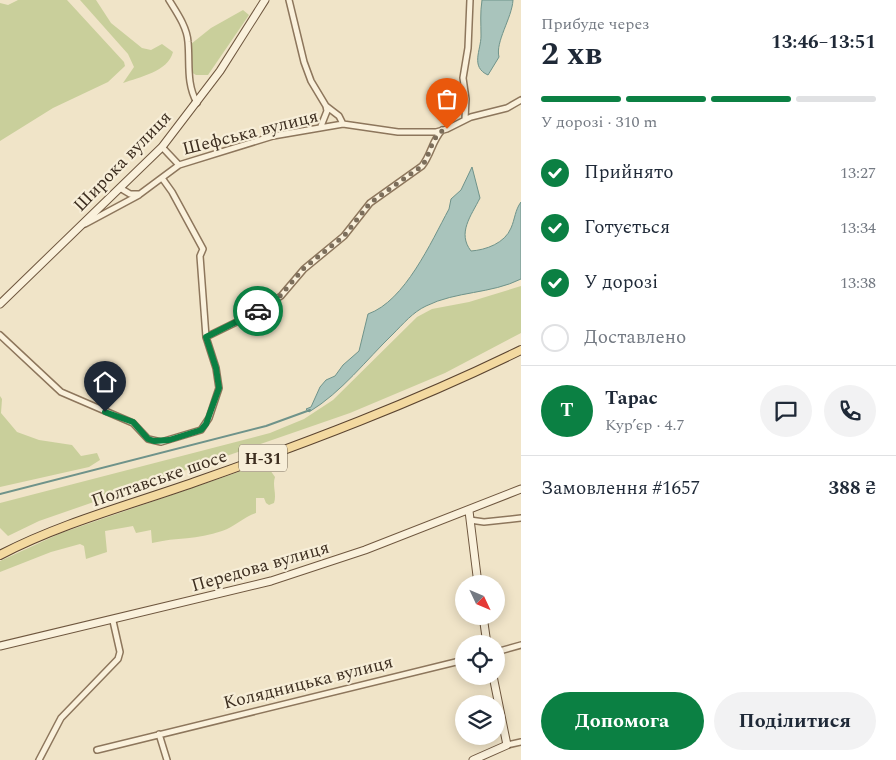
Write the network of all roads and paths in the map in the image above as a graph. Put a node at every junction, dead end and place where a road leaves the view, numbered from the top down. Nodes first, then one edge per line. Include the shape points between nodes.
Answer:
1 (169, 0) edge
2 (265, 0) edge
3 (289, 0) edge
4 (470, 0) edge
5 (521, 100) edge
6 (197, 103) junction
7 (326, 106) junction
8 (465, 119) junction
9 (343, 124) junction
10 (321, 126) junction
11 (442, 130) junction
12 (162, 147) junction
13 (179, 165) junction
14 (162, 178) junction
15 (120, 188) junction
16 (140, 194) junction
17 (81, 225) junction
18 (0, 304) edge
19 (0, 335) edge
20 (206, 337) junction
21 (521, 350) edge
22 (521, 488) edge
23 (469, 511) junction
24 (521, 518) edge
25 (470, 520) junction
26 (0, 555) edge
27 (477, 575) edge
28 (113, 620) junction
29 (521, 645) edge
30 (0, 646) edge
31 (505, 649) edge
32 (455, 662) edge
33 (495, 685) edge
34 (159, 734) junction
35 (521, 742) edge
36 (507, 745) junction
37 (97, 750) dead end
38 (39, 760) edge
39 (167, 760) edge
40 (473, 760) edge

1 - 6 street via 188,41 188,78
2 - 6 street, Широка вулиця
3 - 7 street via 304,62
4 - 8 street via 463,78
5 - 8 street via 507,108
6 - 12 street, Широка вулиця
7 - 9 street via 339,116
7 - 10 street
8 - 11 street
9 - 10 street, Шефська вулиця
9 - 11 street, Шефська вулиця via 398,132
10 - 13 street, Шефська вулиця via 273,136
11 - 20 street via 422,166 370,203 344,236 304,268 280,296 253,314
12 - 13 street, Шефська вулиця
12 - 15 street, Широка вулиця
13 - 14 street
14 - 16 street
14 - 20 street via 203,249 200,256
15 - 16 street via 130,194
15 - 17 street, Широка вулиця
16 - 17 street
17 - 18 street, Широка вулиця
19 - 20 street via 61,392 133,422 148,439 154,441 201,430 206,424 219,388
21 - 26 main road, Полтавське шосе / Н-31 via 416,400 350,426 57,530
22 - 23 street, Передова вулиця
23 - 25 street
23 - 28 street, Передова вулиця via 365,550 270,580
24 - 25 street via 484,522
25 - 27 street
28 - 30 street, Передова вулиця
28 - 38 street via 120,652 118,659 62,718
29 - 31 street
32 - 34 street, Колядницька вулиця
33 - 36 street
34 - 37 street, Колядницька вулиця
34 - 39 street
35 - 36 street
36 - 40 street

